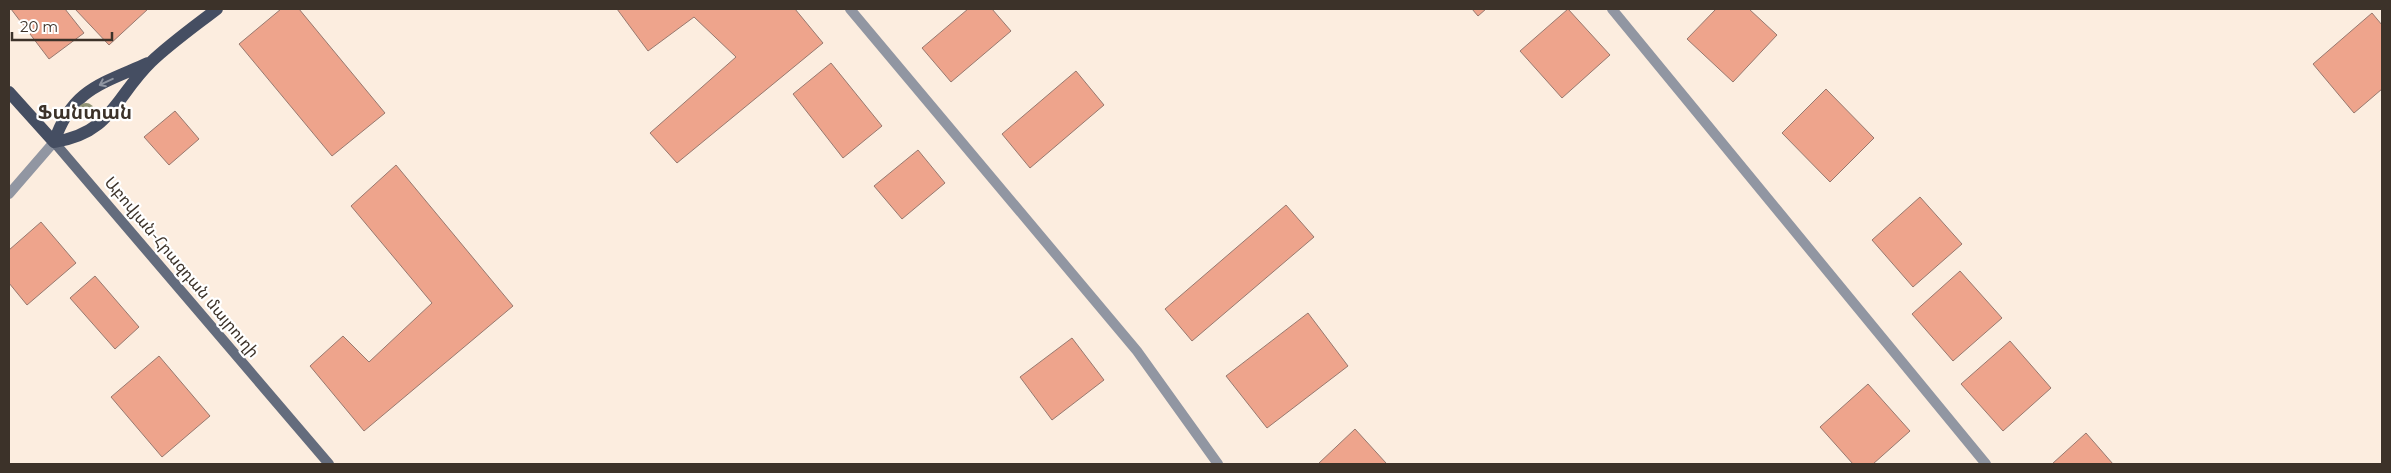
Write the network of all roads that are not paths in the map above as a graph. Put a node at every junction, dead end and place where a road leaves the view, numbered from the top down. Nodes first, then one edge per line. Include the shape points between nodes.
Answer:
1 (217, 9) edge
2 (850, 9) edge
3 (1612, 9) edge
4 (150, 62) junction
5 (9, 92) edge
6 (54, 142) junction
7 (9, 194) edge
8 (329, 464) edge
9 (1218, 464) edge
10 (1986, 464) edge

1 - 4 main road
2 - 9 street via 1137,351
3 - 10 street
4 - 6 main road via 95,128 73,139
4 -> 6 main road via 85,93 68,110
5 - 6 main road, Աբովյան-Հրազդան մայրուղի
6 - 7 street
6 - 8 main road, Աբովյան-Հրազդան մայրուղի

